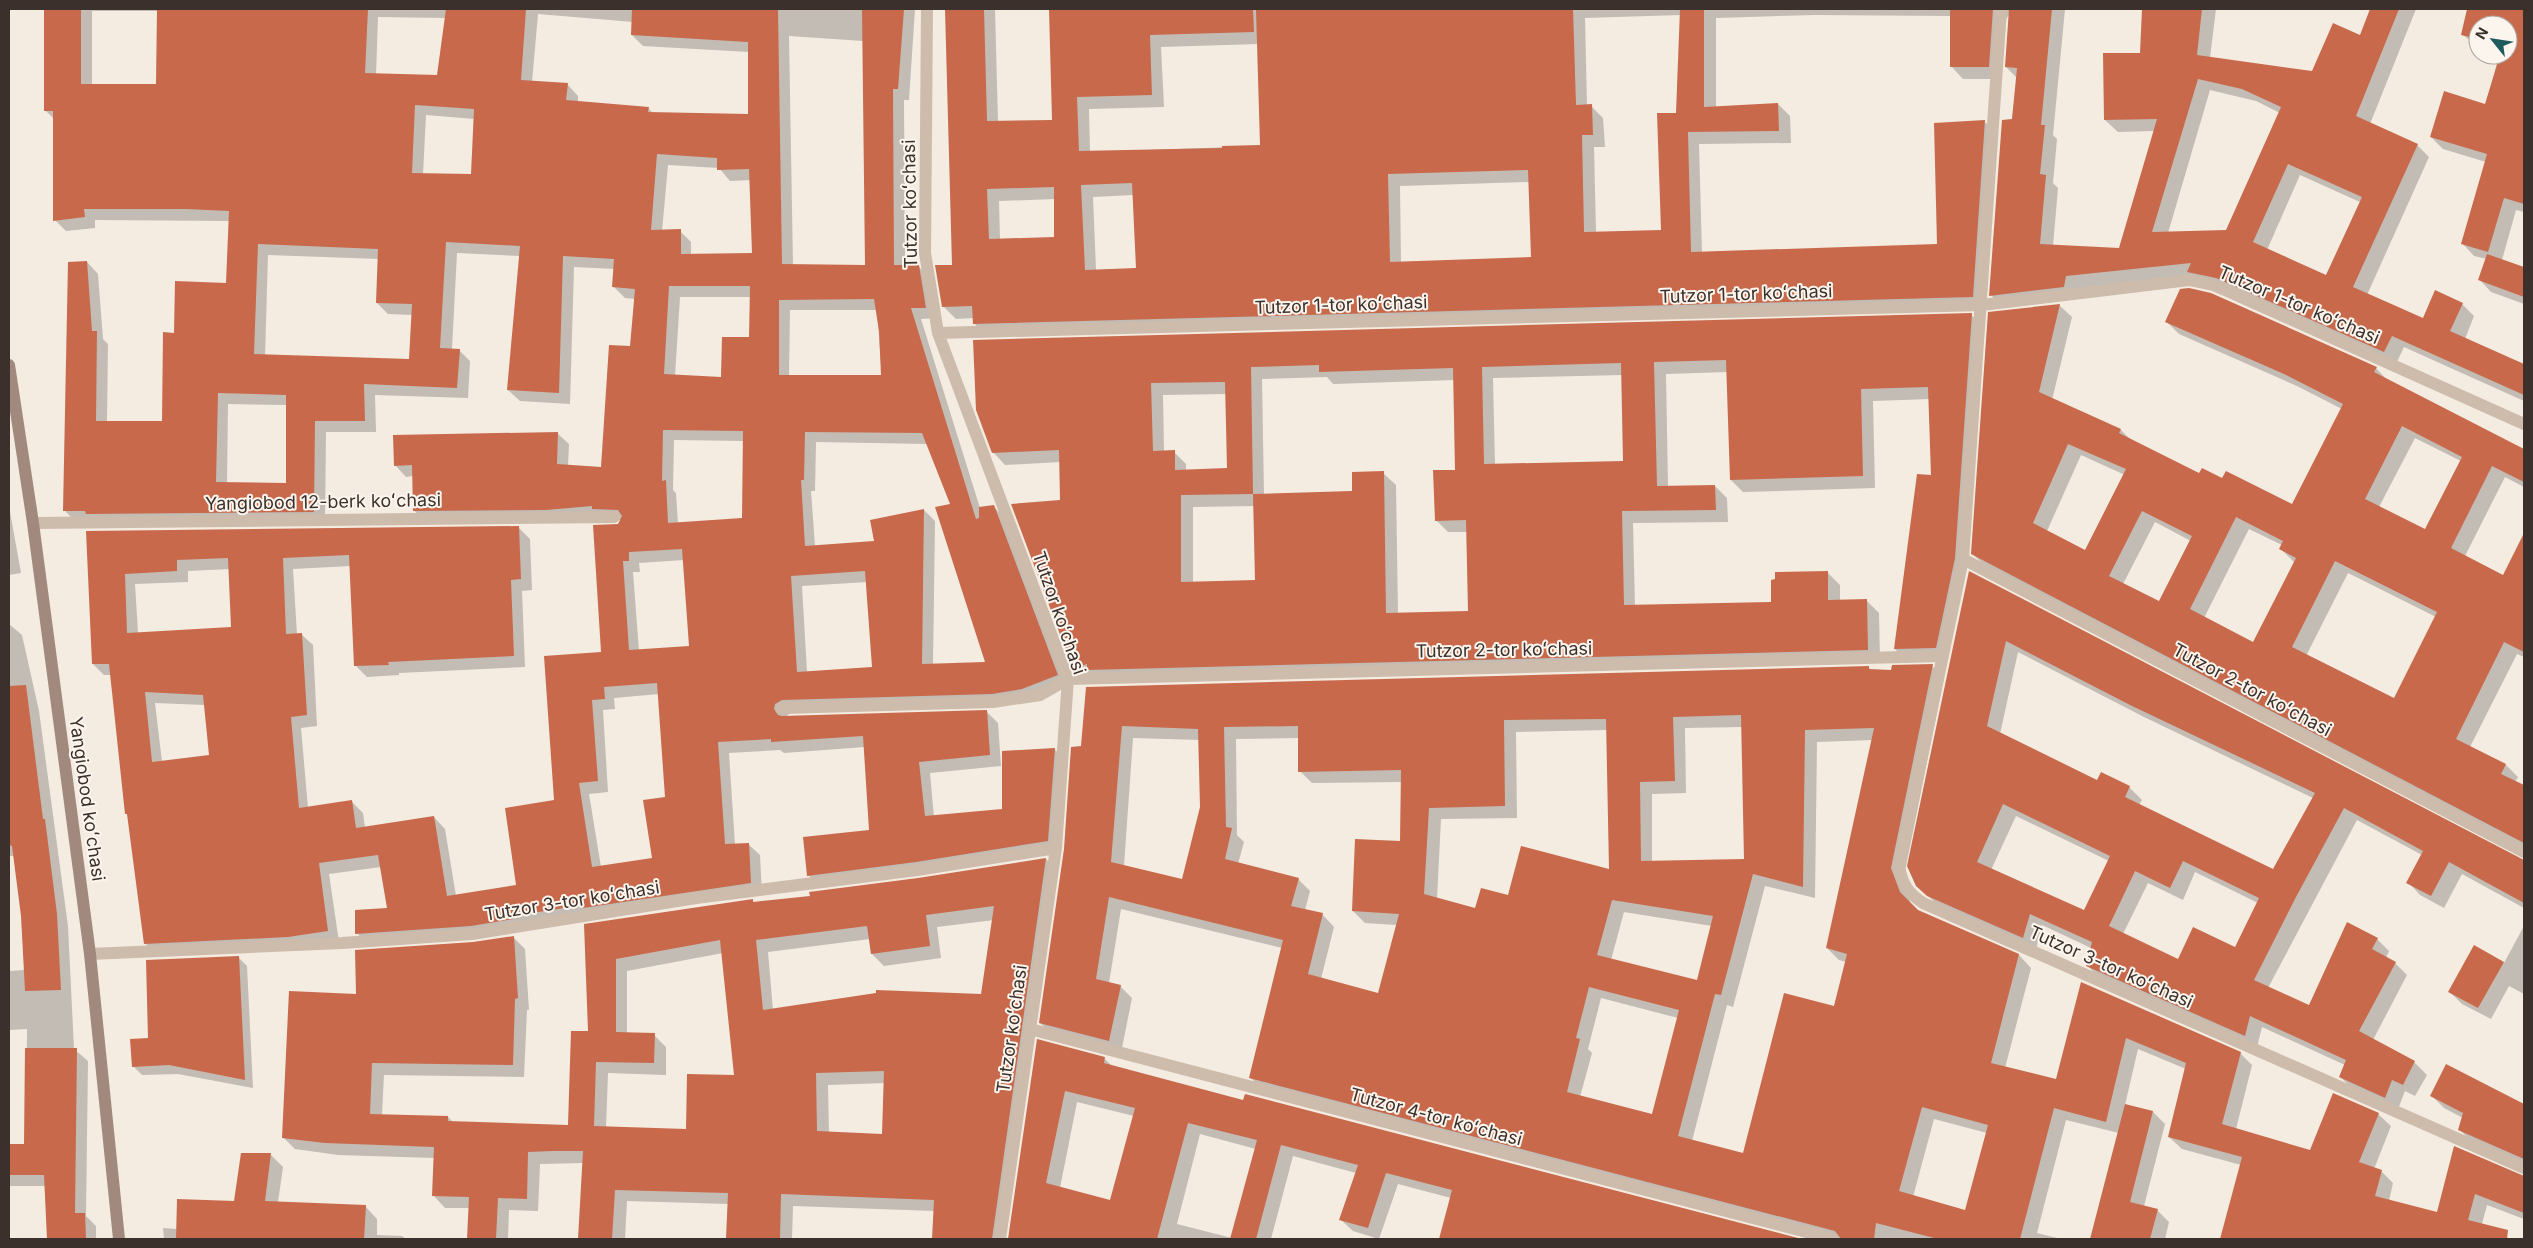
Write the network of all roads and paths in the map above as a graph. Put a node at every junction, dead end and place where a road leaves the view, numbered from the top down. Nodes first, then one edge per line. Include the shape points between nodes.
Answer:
1 (927, 9) edge
2 (2001, 9) edge
3 (1982, 305) junction
4 (938, 333) junction
5 (9, 365) edge
6 (2524, 424) edge
7 (614, 516) dead end
8 (33, 523) junction
9 (1963, 559) junction
10 (1942, 656) junction
11 (1068, 679) junction
12 (782, 708) dead end
13 (1056, 848) junction
14 (2524, 852) edge
15 (90, 954) junction
16 (1030, 1029) junction
17 (2524, 1168) edge
18 (119, 1239) edge
19 (1000, 1239) edge
20 (1833, 1239) edge

1 - 4 street, Tutzor koʻchasi via 925,253
2 - 3 street, Tutzor 3-tor koʻchasi
3 - 4 street, Tutzor 1-tor koʻchasi
3 - 6 street, Tutzor 1-tor koʻchasi via 2189,280 2212,285
3 - 9 street, Tutzor 3-tor koʻchasi
4 - 11 street, Tutzor koʻchasi
5 - 8 street, Yangiobod koʻchasi
7 - 8 street, Yangiobod 12-berk koʻchasi
8 - 15 street, Yangiobod koʻchasi
9 - 10 street, Tutzor 3-tor koʻchasi
9 - 14 street, Tutzor 2-tor koʻchasi
10 - 11 street, Tutzor 2-tor koʻchasi
10 - 17 street, Tutzor 3-tor koʻchasi via 1899,866 1906,890 1914,897
11 - 12 street via 1040,695 993,702
11 - 13 street, Tutzor koʻchasi
13 - 15 street, Tutzor 3-tor koʻchasi via 917,870 696,898 472,934 332,944
13 - 16 street, Tutzor koʻchasi
15 - 18 street, Yangiobod koʻchasi
16 - 19 street, Tutzor koʻchasi
16 - 20 street, Tutzor 4-tor koʻchasi

